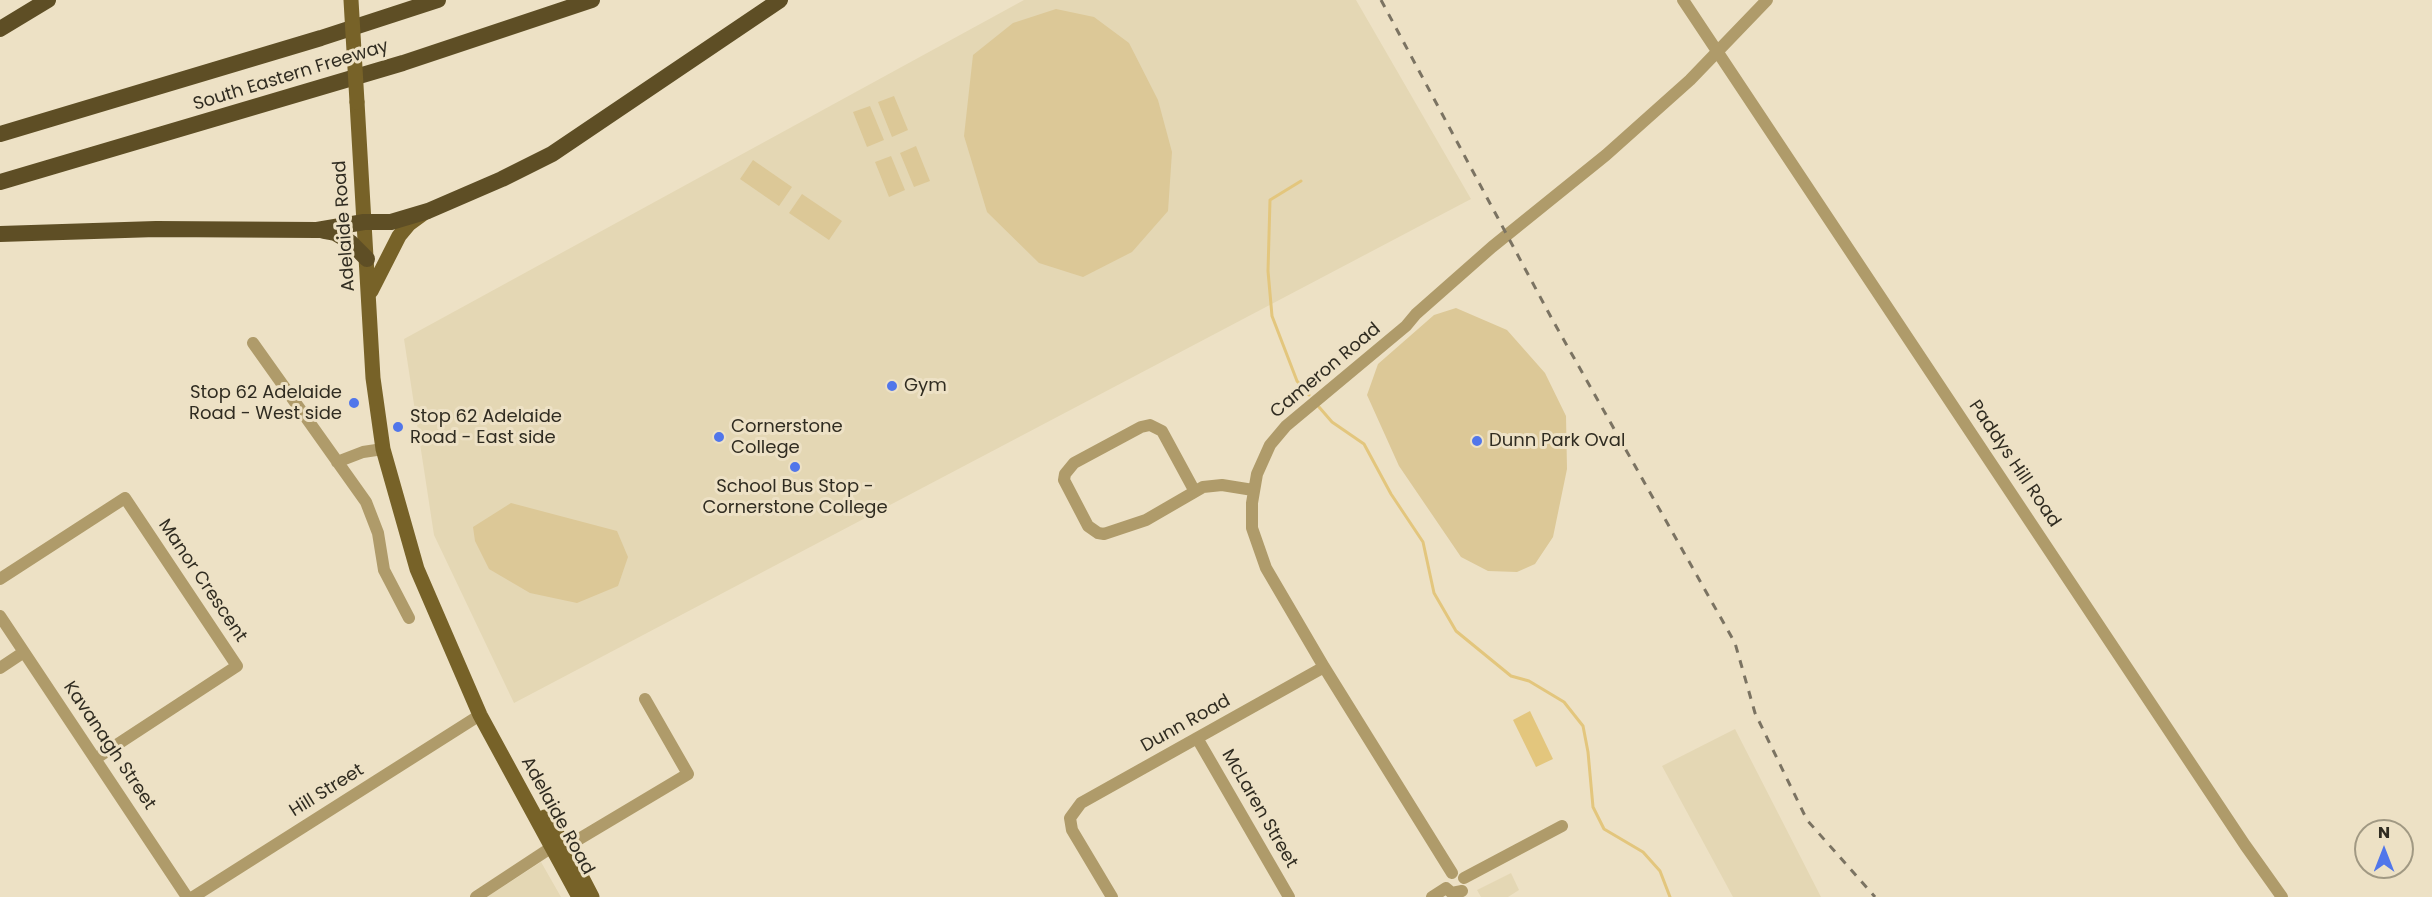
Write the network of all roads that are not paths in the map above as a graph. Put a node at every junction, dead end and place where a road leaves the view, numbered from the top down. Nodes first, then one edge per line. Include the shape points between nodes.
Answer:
1 (48, 0) edge
2 (351, 0) edge
3 (438, 0) edge
4 (592, 0) edge
5 (780, 0) edge
6 (1683, 0) edge
7 (1767, 0) edge
8 (0, 30) edge
9 (1716, 51) junction
10 (0, 134) edge
11 (0, 182) edge
12 (428, 211) junction
13 (363, 222) junction
14 (317, 230) junction
15 (0, 234) edge
16 (368, 259) junction
17 (369, 294) junction
18 (253, 343) dead end
19 (383, 449) junction
20 (337, 462) junction
21 (1194, 490) junction
22 (1253, 490) junction
23 (0, 579) edge
24 (0, 616) edge
25 (409, 618) dead end
26 (24, 652) junction
27 (1324, 667) junction
28 (0, 668) edge
29 (645, 699) dead end
30 (480, 716) junction
31 (1197, 738) junction
32 (95, 759) junction
33 (1563, 826) dead end
34 (558, 849) junction
35 (1452, 873) junction
36 (1464, 878) junction
37 (1446, 888) junction
38 (1464, 894) edge
39 (200, 895) edge
40 (187, 897) edge
41 (476, 897) edge
42 (579, 897) edge
43 (592, 897) edge
44 (1112, 897) edge
45 (1289, 897) edge
46 (1432, 897) edge
47 (2282, 897) edge

1 - 8 highway
2 - 13 main road, Adelaide Road, bridge
3 - 10 highway, South Eastern Freeway
4 - 11 highway, South Eastern Freeway via 403,63
5 - 12 highway via 552,154
6 - 9 street, Paddys Hill Road
7 - 9 street, Cameron Road
9 - 22 street, Cameron Road via 1690,80 1616,145 1286,426 1263,457
9 - 47 street, Paddys Hill Road
12 - 13 highway via 391,222
12 - 17 main road via 399,236
13 - 14 highway
13 - 16 main road, Adelaide Road
14 - 15 highway via 156,228
14 - 16 highway via 335,233
16 - 17 main road, Adelaide Road
17 - 19 main road, Adelaide Road via 373,378
18 - 20 street
19 - 20 street
19 - 30 main road, Adelaide Road via 417,569
20 - 25 street via 366,502 378,533 384,570
21 - 21 street via 1162,431 1150,425 1074,463 1064,480 1088,526 1104,534 1146,520
21 - 22 street via 1214,485
22 - 27 street, Cameron Road via 1252,528 1261,557
23 - 32 street, Manor Crescent via 125,498 237,666
24 - 26 street, Kavanagh Street
26 - 28 street
26 - 32 street, Kavanagh Street
27 - 31 street, Dunn Road
27 - 35 street, Cameron Road
29 - 34 street via 688,774
30 - 34 main road, Adelaide Road
30 - 39 street, Hill Street
31 - 44 street, Dunn Road via 1081,803 1070,818 1072,830
31 - 45 street, McLaren Street
32 - 40 street, Kavanagh Street
33 - 36 street
34 - 41 street
34 - 42 main road, Adelaide Road
34 - 43 main road, Adelaide Road
35 - 36 street
35 - 37 street via 1446,878
36 - 38 street
37 - 38 street
37 - 46 street

